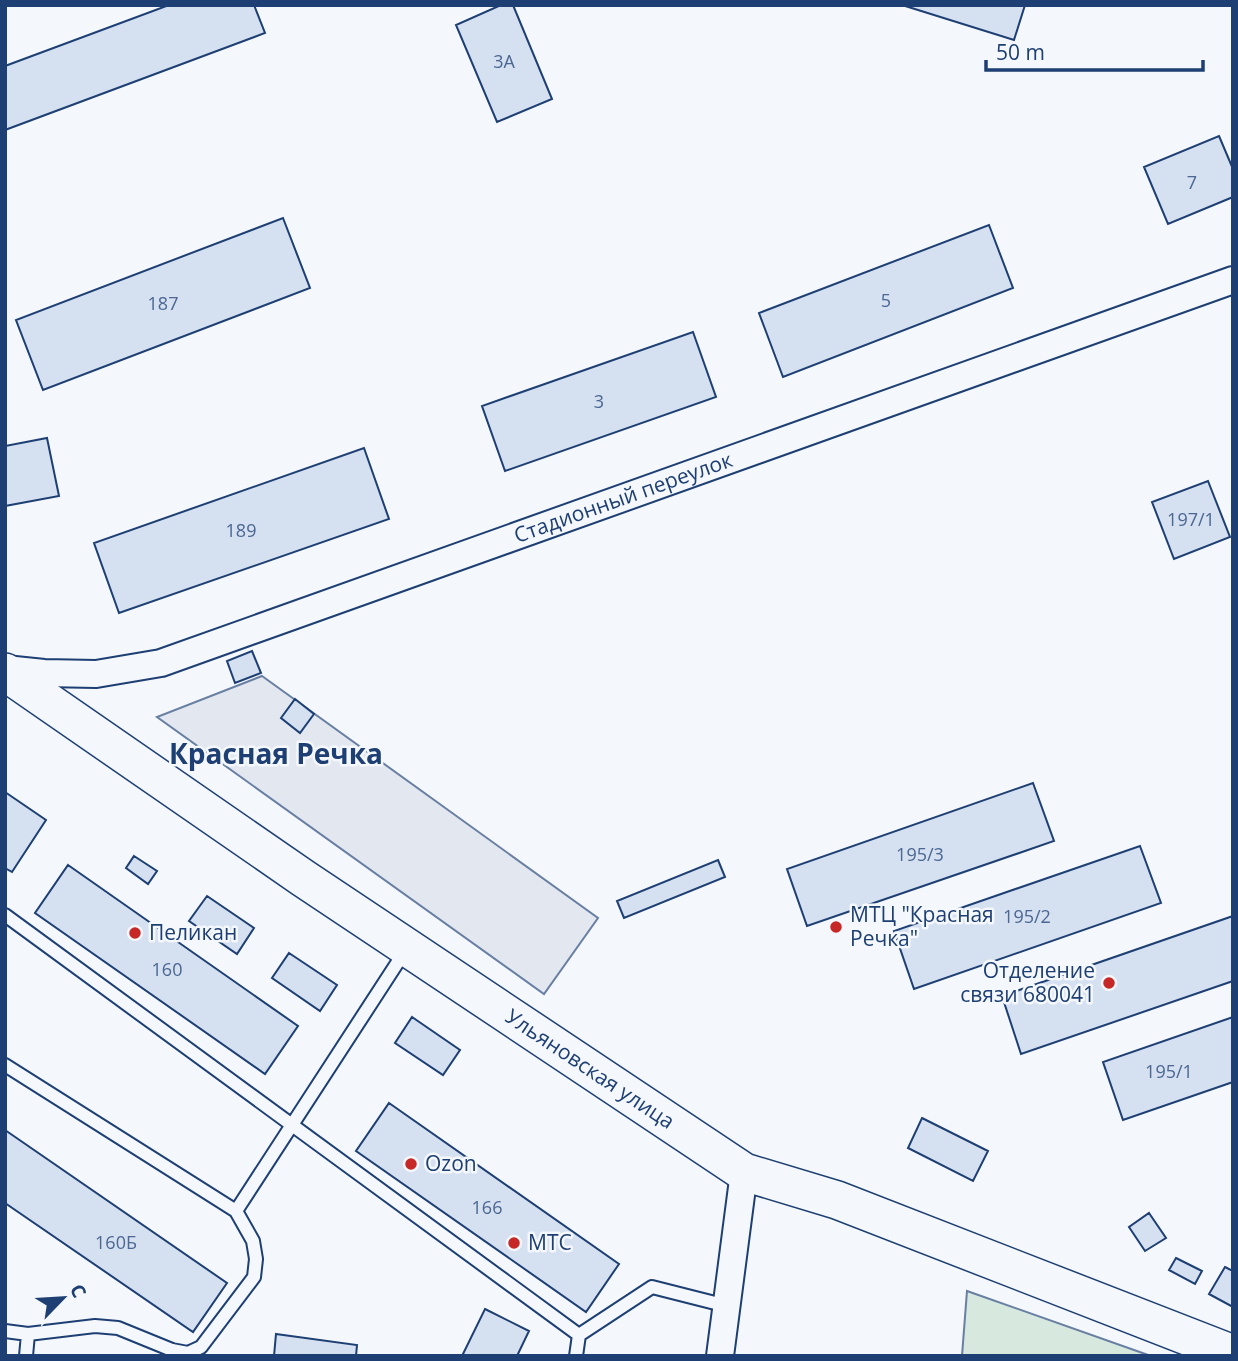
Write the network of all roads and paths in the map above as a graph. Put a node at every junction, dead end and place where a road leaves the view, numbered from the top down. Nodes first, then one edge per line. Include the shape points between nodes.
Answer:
1 (1233, 280) edge
2 (5, 670) edge
3 (5, 915) edge
4 (407, 948) junction
5 (5, 1065) edge
6 (291, 1124) junction
7 (744, 1172) junction
8 (236, 1211) junction
9 (727, 1306) junction
10 (5, 1331) edge
11 (28, 1335) junction
12 (579, 1335) junction
13 (201, 1351) edge
14 (1233, 1354) edge
15 (26, 1356) edge
16 (576, 1356) edge
17 (720, 1356) edge

1 - 2 street, Стадионный переулок via 161,663 96,674
2 - 4 street, Ульяновская улица
3 - 6 lane
4 - 6 lane
4 - 7 street, Ульяновская улица
5 - 8 lane
6 - 8 lane
6 - 12 lane
7 - 9 street
7 - 14 street, Ульяновская улица via 837,1200
8 - 13 lane via 253,1241 254,1277
9 - 12 lane via 652,1287
9 - 17 street
10 - 11 lane
11 - 13 lane via 95,1326 118,1328 172,1350
11 - 15 lane
12 - 16 lane

